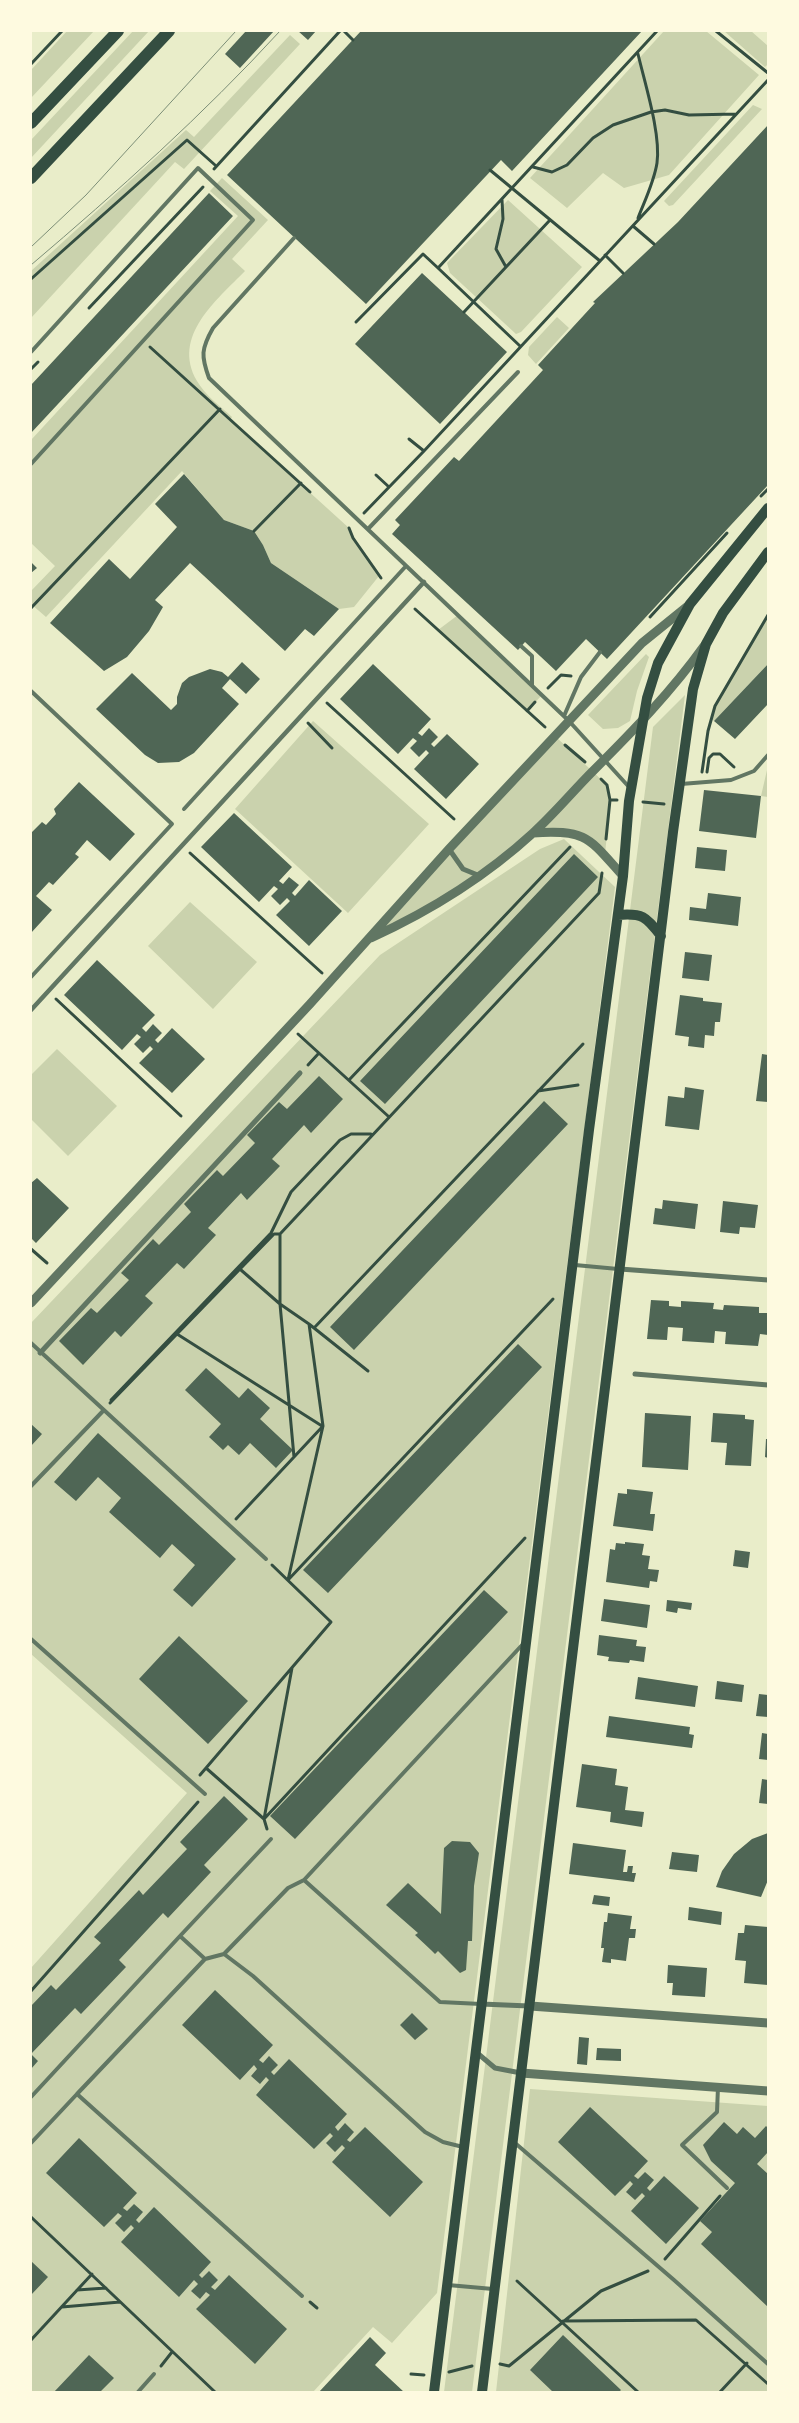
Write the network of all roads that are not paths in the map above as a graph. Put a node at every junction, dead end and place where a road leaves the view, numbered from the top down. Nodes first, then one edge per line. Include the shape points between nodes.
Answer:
1 (118, 31) edge
2 (169, 31) edge
3 (31, 123) edge
4 (31, 178) edge
5 (294, 238) dead end
6 (31, 352) edge
7 (518, 372) dead end
8 (31, 464) edge
9 (768, 508) edge
10 (368, 529) junction
11 (768, 552) edge
12 (406, 566) junction
13 (424, 582) junction
14 (690, 604) junction
15 (706, 644) junction
16 (521, 646) dead end
17 (600, 652) dead end
18 (532, 685) junction
19 (31, 691) edge
20 (566, 718) junction
21 (642, 722) junction
22 (768, 756) edge
23 (605, 760) junction
24 (679, 784) junction
25 (631, 788) junction
26 (184, 809) dead end
27 (533, 833) junction
28 (449, 849) junction
29 (480, 876) junction
30 (623, 876) junction
31 (618, 915) junction
32 (660, 936) junction
33 (367, 940) junction
34 (31, 977) edge
35 (31, 1010) edge
36 (300, 1073) road end
37 (574, 1265) junction
38 (620, 1269) junction
39 (768, 1280) edge
40 (31, 1302) edge
41 (31, 1343) edge
42 (40, 1353) junction
43 (635, 1374) dead end
44 (768, 1384) edge
45 (103, 1411) junction
46 (31, 1486) edge
47 (266, 1559) road end
48 (31, 1639) edge
49 (526, 1641) junction
50 (205, 1794) road end
51 (271, 1839) dead end
52 (304, 1880) junction
53 (180, 1936) junction
54 (224, 1954) junction
55 (205, 1959) junction
56 (481, 2004) junction
57 (530, 2006) junction
58 (768, 2023) edge
59 (476, 2051) junction
60 (521, 2073) junction
61 (718, 2087) junction
62 (768, 2090) edge
63 (77, 2094) junction
64 (31, 2097) edge
65 (513, 2142) junction
66 (31, 2143) edge
67 (463, 2147) junction
68 (727, 2188) road end
69 (447, 2285) junction
70 (495, 2289) junction
71 (302, 2296) dead end
72 (768, 2364) edge
73 (154, 2374) road end
74 (138, 2392) edge
75 (434, 2392) edge
76 (482, 2392) edge

1 - 3 main road
2 - 4 main road
5 - 10 lane via 213,328 206,340 202,359 209,378
6 - 8 lane via 198,168 253,220
7 - 10 lane
9 - 14 main road
10 - 12 lane
11 - 15 main road via 723,613
12 - 13 lane
12 - 26 lane
13 - 18 lane
13 - 35 street
14 - 20 street via 642,643
14 - 21 main road via 654,674
15 - 21 street
15 - 24 main road via 693,689
16 - 18 lane via 532,656
17 - 20 lane via 581,677
18 - 20 lane
19 - 34 lane via 172,824
20 - 23 lane
20 - 28 street via 555,736
21 - 23 street
21 - 25 main road
22 - 24 lane via 750,772 732,780
23 - 25 lane
23 - 27 street
24 - 32 main road
25 - 30 main road
27 - 29 street
27 - 30 street via 559,831 581,835 592,841
28 - 29 street via 463,869
28 - 33 street
29 - 33 street via 414,918
30 - 31 main road
31 - 32 main road via 640,914
31 - 37 main road
32 - 38 main road
33 - 40 street
36 - 42 street
37 - 38 lane
37 - 49 main road
38 - 39 street
38 - 57 main road
41 - 42 lane
42 - 45 lane
43 - 44 street
45 - 46 lane
45 - 47 lane
48 - 50 lane
49 - 52 lane
49 - 56 main road
51 - 53 lane
52 - 54 lane via 288,1888
52 - 56 lane via 440,2002
53 - 55 lane
53 - 64 lane
54 - 55 lane
54 - 67 lane via 253,1976 425,2132 443,2142
55 - 63 lane
56 - 57 street
56 - 59 main road
57 - 58 street
57 - 60 main road
59 - 60 street via 495,2068
59 - 67 main road
60 - 61 street
60 - 65 main road
61 - 62 street
61 - 68 lane via 716,2112 682,2145
63 - 66 lane
63 - 71 lane
65 - 70 main road
65 - 72 lane
67 - 69 main road
69 - 70 lane
69 - 75 main road
70 - 76 main road
73 - 74 lane

